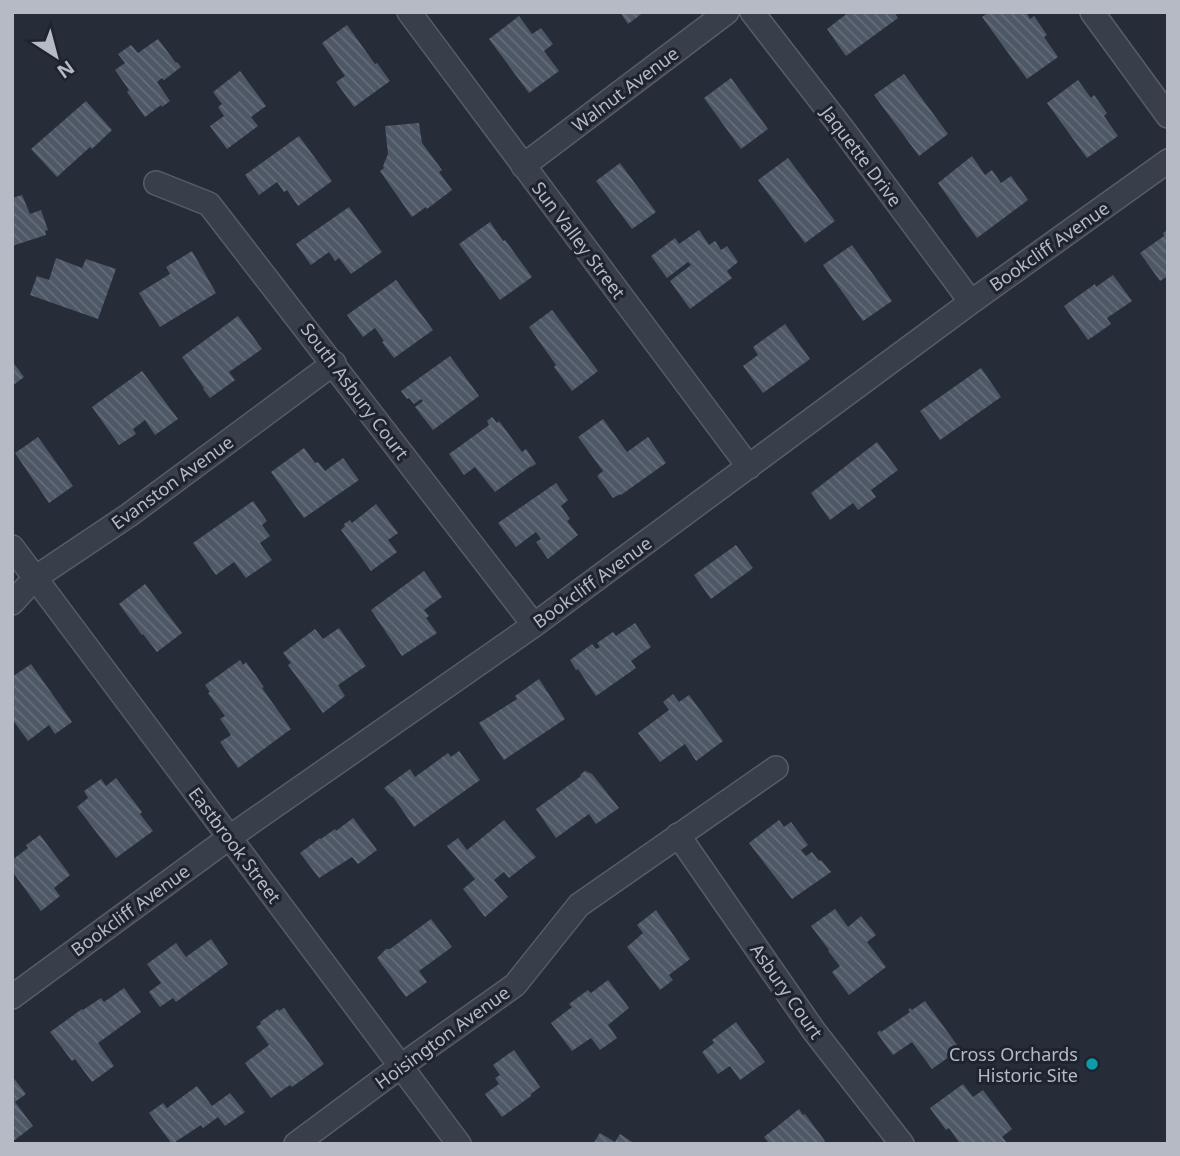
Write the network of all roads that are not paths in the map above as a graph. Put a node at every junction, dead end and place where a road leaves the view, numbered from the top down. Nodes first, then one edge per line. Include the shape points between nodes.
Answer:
1 (409, 12) edge
2 (727, 12) edge
3 (752, 12) edge
4 (1092, 12) edge
5 (1168, 116) edge
6 (1168, 161) edge
7 (523, 166) junction
8 (156, 183) dead end
9 (971, 302) junction
10 (334, 363) junction
11 (749, 467) junction
12 (12, 547) edge
13 (35, 578) junction
14 (12, 603) edge
15 (534, 625) junction
16 (776, 768) dead end
17 (678, 835) junction
18 (230, 837) junction
19 (12, 997) edge
20 (401, 1066) junction
21 (296, 1144) edge
22 (458, 1144) edge
23 (902, 1144) edge

1 - 7 street, Sun Valley Street
2 - 7 street, Walnut Avenue
3 - 9 street, Jaquette Drive
4 - 5 street
6 - 9 street, Bookcliff Avenue
7 - 11 street, Sun Valley Street
8 - 10 street, South Asbury Court via 209,204
9 - 11 street, Bookcliff Avenue
10 - 13 street, Evanston Avenue
10 - 15 street, South Asbury Court
11 - 15 street, Bookcliff Avenue
12 - 13 street, Eastbrook Street
13 - 14 street, Evanston Avenue
13 - 18 street, Eastbrook Street
15 - 18 street, Bookcliff Avenue
16 - 17 street, Hoisington Avenue
17 - 20 street, Hoisington Avenue via 579,905 516,985
17 - 23 street, Asbury Court via 814,1031
18 - 19 street, Bookcliff Avenue
18 - 20 street, Eastbrook Street
20 - 21 street, Hoisington Avenue
20 - 22 street, Eastbrook Street

